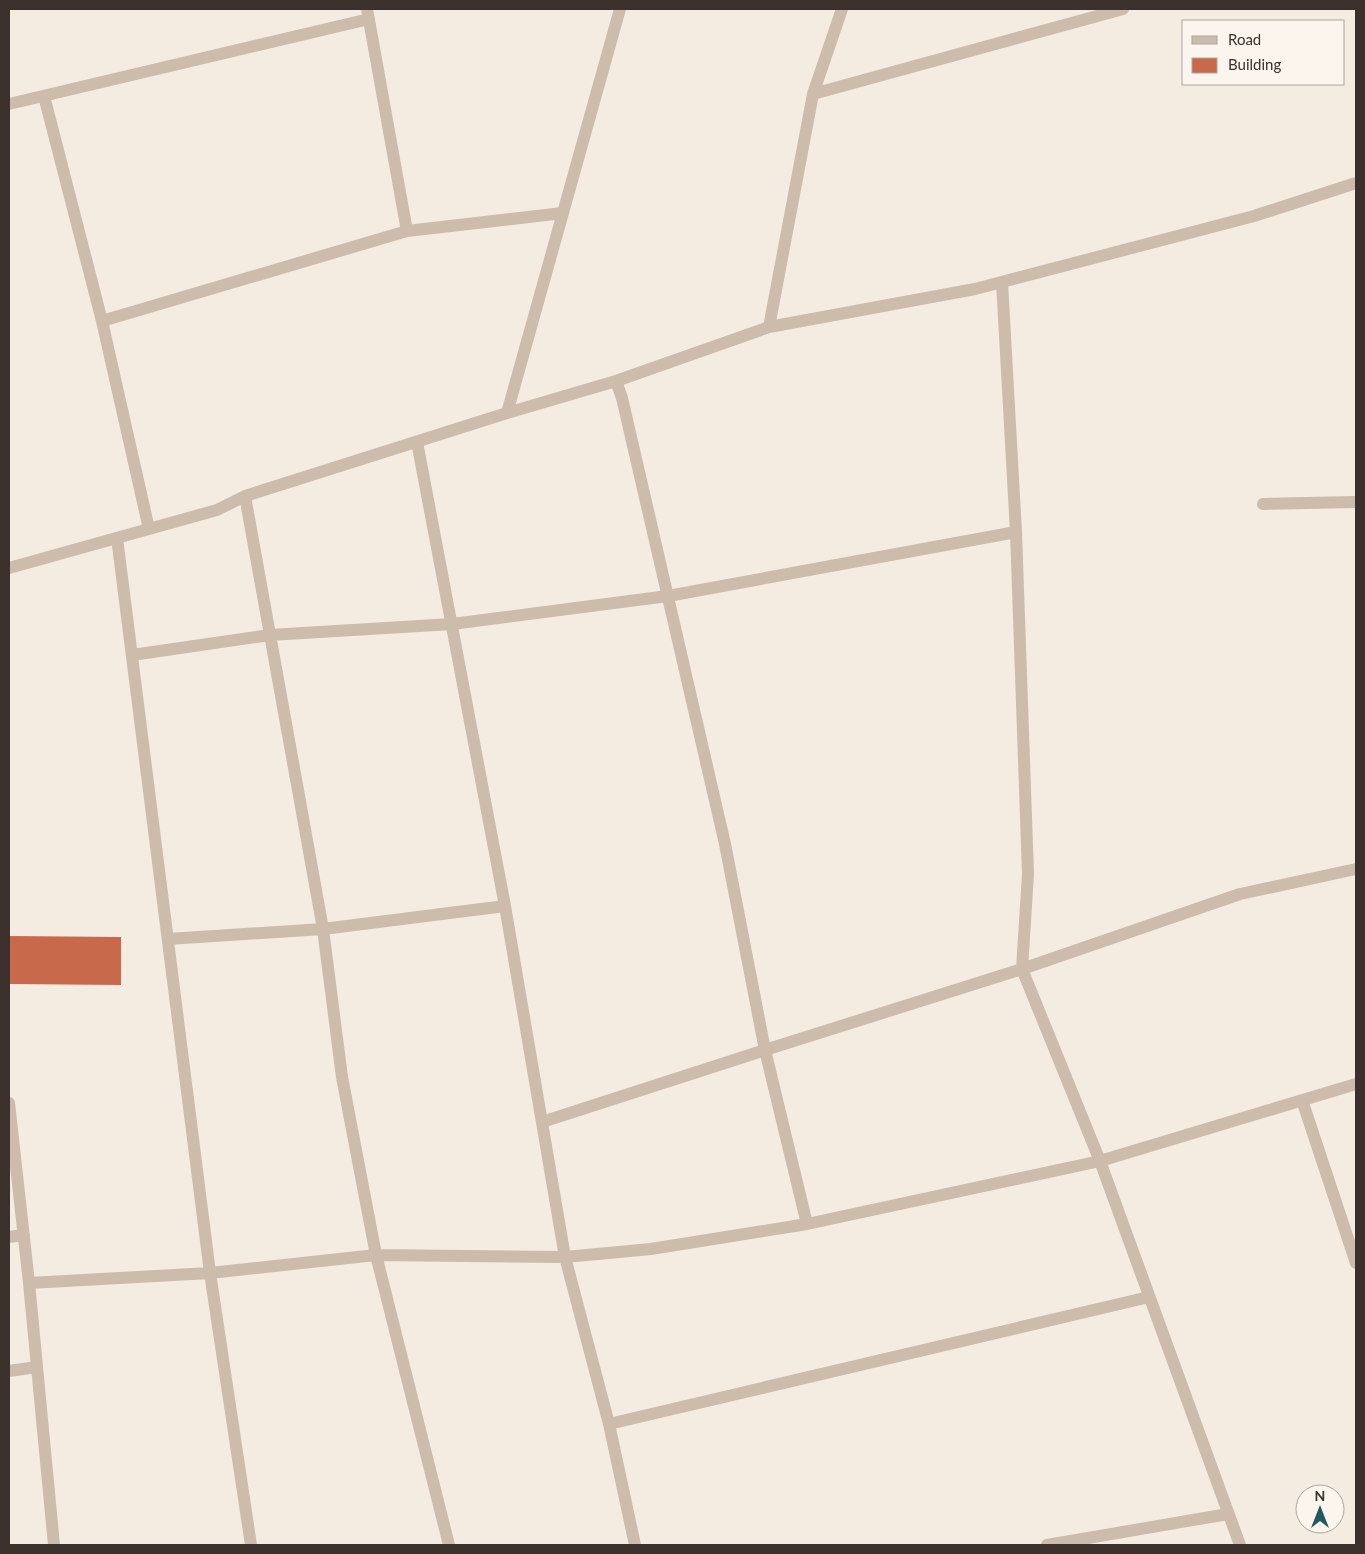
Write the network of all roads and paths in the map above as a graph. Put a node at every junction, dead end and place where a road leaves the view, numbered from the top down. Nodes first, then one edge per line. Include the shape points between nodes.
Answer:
1 (620, 9) edge
2 (842, 9) edge
3 (1123, 9) edge
4 (368, 14) edge
5 (813, 94) junction
6 (44, 96) junction
7 (9, 104) edge
8 (1356, 183) edge
9 (563, 213) junction
10 (408, 231) junction
11 (1002, 282) junction
12 (102, 322) junction
13 (769, 328) junction
14 (616, 381) junction
15 (507, 414) junction
16 (417, 442) junction
17 (246, 496) junction
18 (1356, 502) edge
19 (1263, 504) dead end
20 (150, 529) junction
21 (1016, 532) junction
22 (117, 538) junction
23 (9, 568) edge
24 (668, 596) junction
25 (452, 624) junction
26 (270, 635) junction
27 (132, 655) junction
28 (1356, 869) edge
29 (504, 906) junction
30 (322, 929) junction
31 (168, 939) junction
32 (1022, 970) junction
33 (765, 1050) junction
34 (1356, 1084) edge
35 (1302, 1100) junction
36 (9, 1102) edge
37 (542, 1122) junction
38 (1100, 1161) junction
39 (807, 1224) junction
40 (24, 1235) junction
41 (9, 1237) edge
42 (376, 1255) junction
43 (565, 1257) junction
44 (1356, 1263) edge
45 (210, 1273) junction
46 (29, 1283) junction
47 (1149, 1297) junction
48 (37, 1367) junction
49 (9, 1371) edge
50 (609, 1424) junction
51 (1228, 1514) junction
52 (54, 1545) edge
53 (251, 1545) edge
54 (449, 1545) edge
55 (635, 1545) edge
56 (1047, 1545) edge
57 (1240, 1545) edge

1 - 9 street
2 - 5 street
3 - 5 street
4 - 6 street
4 - 10 street
5 - 13 street
6 - 7 street
6 - 12 street
8 - 11 street via 1254,216
9 - 10 street
9 - 15 street
10 - 12 street
11 - 13 street
11 - 21 street
12 - 20 street
13 - 14 street
14 - 15 street
14 - 24 street
15 - 16 street
16 - 17 street
16 - 25 street
17 - 20 street via 217,510
17 - 26 street
18 - 19 street
20 - 22 street
21 - 24 street
21 - 32 street via 1028,874
22 - 23 street
22 - 27 street
24 - 25 street
24 - 33 street via 725,844
25 - 26 street
25 - 29 street
26 - 27 street
26 - 30 street
27 - 31 street
28 - 32 street via 1240,894
29 - 30 street
29 - 37 street
30 - 31 street
30 - 42 street via 342,1077
31 - 45 street
32 - 33 street
32 - 38 street
33 - 37 street
33 - 39 street
34 - 35 street
35 - 38 street
35 - 44 street
36 - 40 street
37 - 43 street
38 - 39 street
38 - 47 street
39 - 43 street via 651,1249
40 - 41 street
40 - 46 street
42 - 43 street
42 - 45 street
42 - 54 street
43 - 50 street
45 - 46 street
45 - 53 street
46 - 48 street
47 - 50 street
47 - 51 street
48 - 49 street
48 - 52 street
50 - 55 street
51 - 56 street
51 - 57 street

